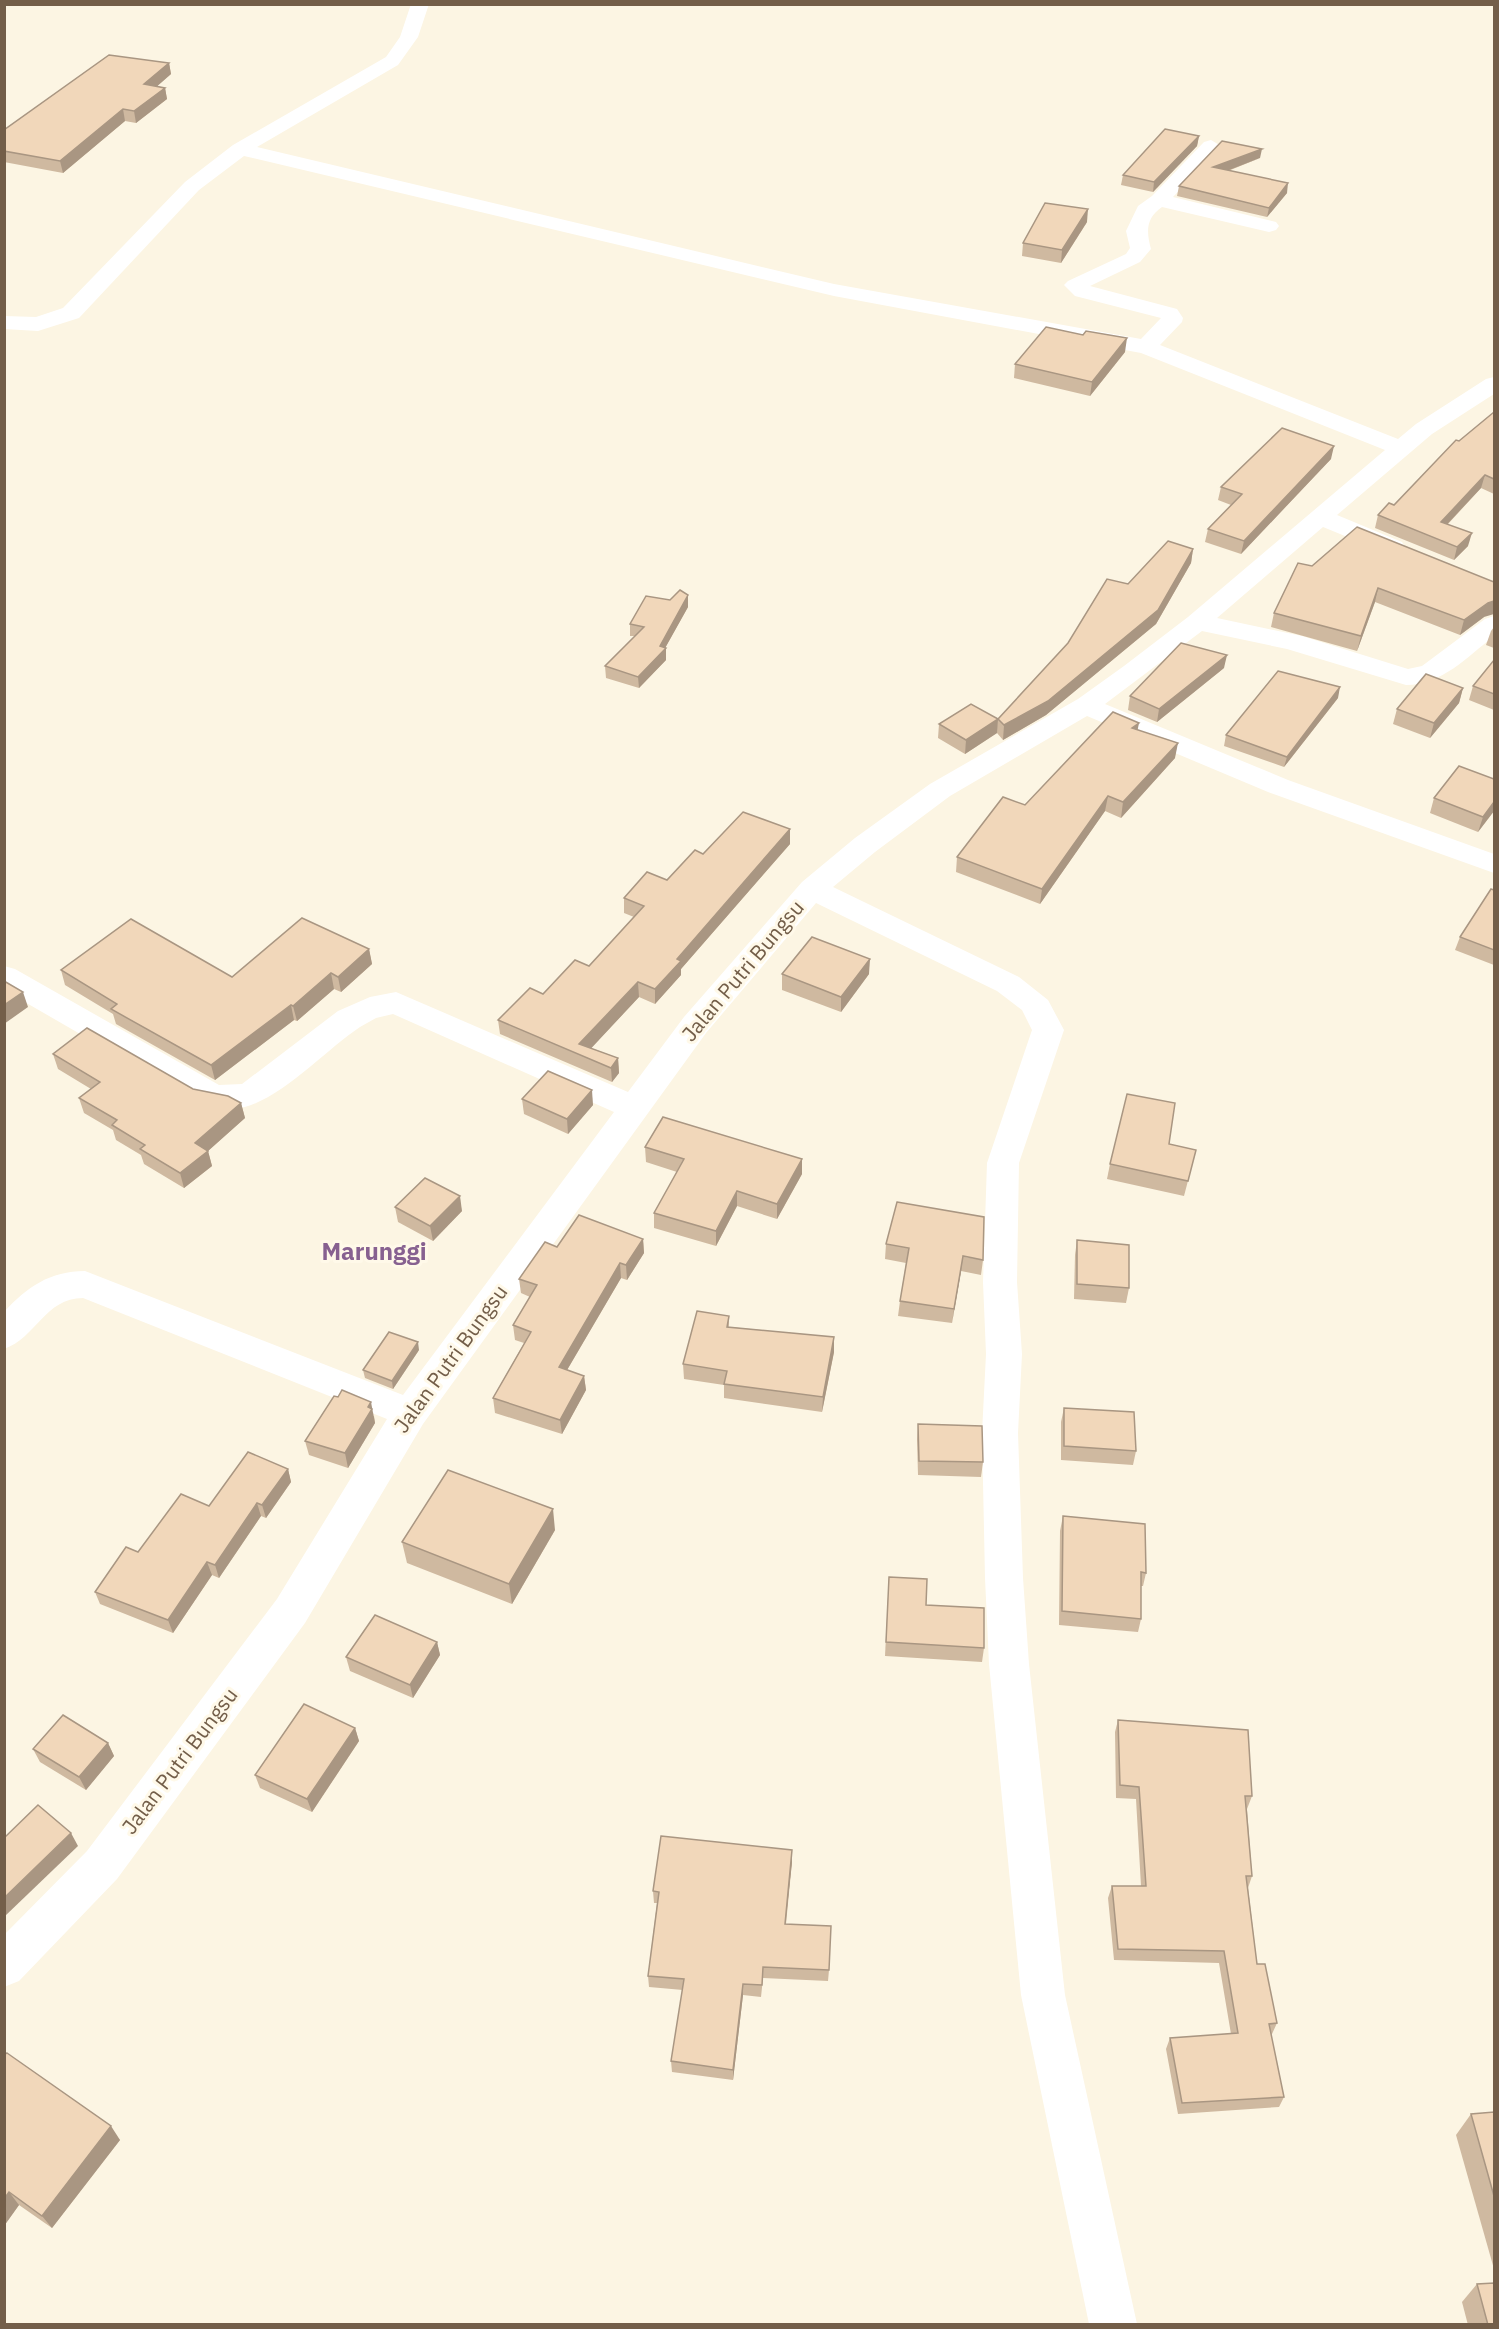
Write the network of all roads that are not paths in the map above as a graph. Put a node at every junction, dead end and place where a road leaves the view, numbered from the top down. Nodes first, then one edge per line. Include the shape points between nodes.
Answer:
1 (420, 4) edge
2 (1211, 147) dead end
3 (240, 149) junction
4 (1159, 200) junction
5 (1269, 226) dead end
6 (4, 322) edge
7 (1146, 347) junction
8 (1494, 384) edge
9 (1401, 448) junction
10 (1320, 517) junction
11 (1418, 557) edge
12 (1197, 622) junction
13 (1494, 624) edge
14 (1087, 705) junction
15 (1494, 864) edge
16 (812, 889) junction
17 (4, 976) edge
18 (633, 1107) junction
19 (4, 1335) edge
20 (410, 1413) junction
21 (4, 1966) edge
22 (1113, 2325) edge

1 - 3 street via 409,37 392,60
2 - 4 street
3 - 6 street via 192,186 71,313 38,324
3 - 7 street via 834,290
4 - 5 street
4 - 7 street via 1139,220 1136,231 1142,249 1133,258 1075,285 1083,291 1169,314 1171,322
7 - 9 street
8 - 9 street, Jalan Putri Bungsu
9 - 10 street, Jalan Putri Bungsu
10 - 11 street
10 - 12 street, Jalan Putri Bungsu
12 - 13 street via 1293,642 1406,677 1431,672
12 - 14 street, Jalan Putri Bungsu
14 - 15 street via 1278,786
14 - 16 street, Jalan Putri Bungsu via 940,790
16 - 18 street, Jalan Putri Bungsu via 695,1025
16 - 22 street via 1008,984 1031,998 1043,1013 1048,1030 1003,1163 1000,1282 1004,1354 1000,1433 1004,1578 1009,1664 1043,1995
17 - 18 street via 221,1098 252,1094 352,1017 371,1005 396,1002
18 - 20 street, Jalan Putri Bungsu
19 - 20 street via 43,1294 56,1286 85,1284
20 - 21 street, Jalan Putri Bungsu via 291,1611 102,1865

